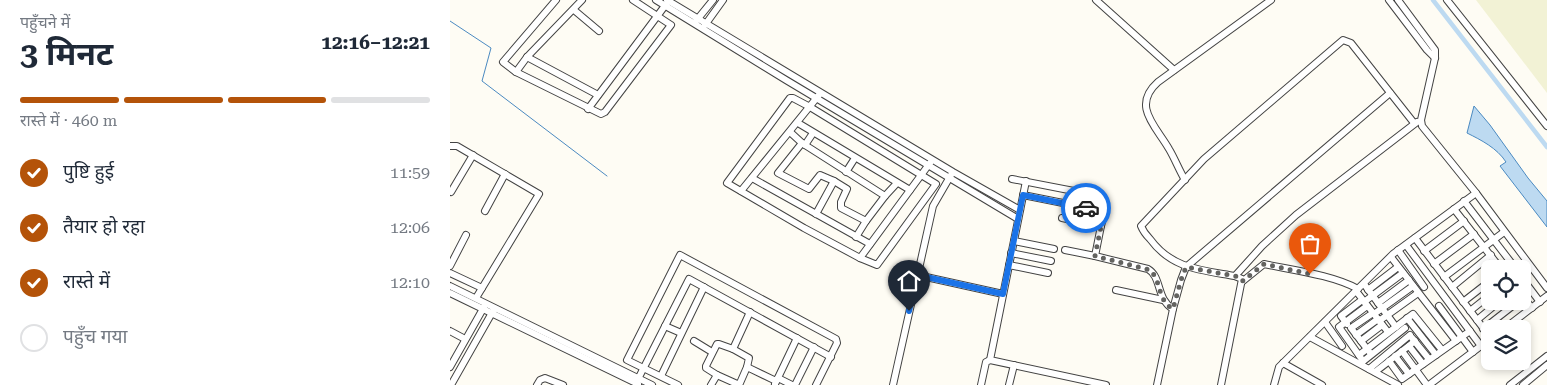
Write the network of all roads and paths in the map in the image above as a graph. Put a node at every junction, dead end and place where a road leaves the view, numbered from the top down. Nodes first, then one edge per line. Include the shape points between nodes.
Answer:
1 (556, 0) edge
2 (582, 0) edge
3 (632, 0) edge
4 (656, 0) edge
5 (713, 0) edge
6 (724, 0) edge
7 (1096, 0) edge
8 (1271, 0) edge
9 (1389, 0) edge
10 (1398, 0) edge
11 (1447, 0) edge
12 (667, 2) edge
13 (574, 10) junction
14 (658, 16) junction
15 (696, 21) junction
16 (705, 26) junction
17 (599, 32) dead end
18 (527, 57) junction
19 (1435, 58) junction
20 (1174, 70) junction
21 (516, 72) junction
22 (1390, 93) junction
23 (598, 95) junction
24 (819, 95) junction
25 (810, 107) junction
26 (588, 108) junction
27 (1418, 122) junction
28 (798, 123) junction
29 (1547, 126) edge
30 (790, 132) junction
31 (813, 133) junction
32 (803, 144) junction
33 (450, 146) edge
34 (473, 155) junction
35 (855, 158) junction
36 (931, 162) junction
37 (846, 172) junction
38 (505, 174) junction
39 (921, 174) junction
40 (951, 175) junction
41 (752, 178) junction
42 (1012, 179) dead end
43 (1185, 180) junction
44 (834, 181) junction
45 (1026, 181) junction
46 (896, 183) junction
47 (910, 190) junction
48 (451, 192) edge
49 (741, 192) junction
50 (1079, 192) dead end
51 (1476, 192) junction
52 (1023, 195) junction
53 (885, 196) junction
54 (1464, 201) junction
55 (1454, 209) junction
56 (1020, 210) junction
57 (485, 211) dead end
58 (816, 214) junction
59 (1062, 218) dead end
60 (1018, 219) junction
61 (866, 221) junction
62 (1464, 221) junction
63 (1101, 226) junction
64 (1504, 232) junction
65 (1474, 234) junction
66 (466, 235) dead end
67 (856, 236) junction
68 (1415, 238) junction
69 (1493, 239) junction
70 (1014, 241) junction
71 (870, 244) junction
72 (1406, 245) junction
73 (1484, 246) junction
74 (1054, 249) dead end
75 (1065, 250) dead end
76 (1398, 250) junction
77 (1424, 251) junction
78 (1011, 253) junction
79 (1490, 255) junction
80 (1095, 256) junction
81 (1391, 257) junction
82 (860, 258) junction
83 (1494, 260) edge
84 (1509, 260) edge
85 (1051, 261) dead end
86 (1434, 264) junction
87 (1009, 265) junction
88 (450, 266) edge
89 (1398, 266) junction
90 (1186, 267) junction
91 (450, 273) edge
92 (1048, 273) dead end
93 (1403, 273) junction
94 (917, 275) junction
95 (1235, 276) junction
96 (1444, 277) junction
97 (1409, 280) junction
98 (1243, 281) junction
99 (1364, 284) junction
100 (450, 286) edge
101 (1413, 286) junction
102 (1424, 286) dead end
103 (704, 287) junction
104 (1452, 287) junction
105 (482, 288) junction
106 (1481, 288) edge
107 (1547, 288) edge
108 (1116, 290) dead end
109 (1357, 290) junction
110 (1531, 290) edge
111 (450, 293) edge
112 (1370, 293) junction
113 (1418, 293) junction
114 (1003, 294) junction
115 (1547, 296) edge
116 (476, 298) junction
117 (1365, 302) junction
118 (1463, 302) junction
119 (1481, 302) edge
120 (1540, 302) junction
121 (1168, 306) junction
122 (1380, 306) junction
123 (1439, 306) dead end
124 (484, 307) junction
125 (1532, 308) joint
126 (1489, 310) edge
127 (1507, 310) edge
128 (493, 311) junction
129 (1470, 311) junction
130 (750, 312) junction
131 (1339, 313) junction
132 (1331, 316) junction
133 (1387, 316) junction
134 (1377, 318) junction
135 (1408, 318) junction
136 (1477, 320) junction
137 (1495, 320) edge
138 (1516, 320) edge
139 (1325, 322) junction
140 (1345, 322) junction
141 (1481, 325) edge
142 (665, 326) junction
143 (1400, 326) junction
144 (1339, 327) junction
145 (1351, 328) junction
146 (450, 330) edge
147 (1470, 331) junction
148 (1388, 332) junction
149 (681, 333) junction
150 (1410, 334) junction
151 (1356, 335) junction
152 (1462, 336) junction
153 (1310, 337) junction
154 (797, 338) junction
155 (465, 339) junction
156 (694, 341) dead end
157 (1361, 341) junction
158 (1415, 341) junction
159 (1456, 341) junction
160 (1481, 345) edge
161 (1342, 346) dead end
162 (1409, 346) junction
163 (814, 347) junction
164 (1481, 347) edge
165 (733, 349) junction
166 (1442, 350) junction
167 (1369, 351) junction
168 (1402, 351) junction
169 (712, 352) junction
170 (1472, 352) junction
171 (1436, 355) junction
172 (831, 356) junction
173 (1395, 356) junction
174 (1547, 356) edge
175 (990, 360) junction
176 (1360, 360) junction
177 (1429, 360) junction
178 (1389, 361) junction
179 (1283, 363) junction
180 (1423, 364) junction
181 (1014, 365) junction
182 (1547, 366) edge
183 (450, 367) edge
184 (748, 367) junction
185 (644, 368) junction
186 (1416, 369) junction
187 (1372, 370) junction
188 (717, 374) junction
189 (1409, 374) junction
190 (661, 376) junction
191 (723, 378) junction
192 (776, 381) edge
193 (638, 382) edge
194 (1396, 383) edge
195 (556, 384) edge
196 (451, 385) edge
197 (537, 385) edge
198 (564, 385) edge
199 (652, 385) edge
200 (678, 385) edge
201 (711, 385) edge
202 (720, 385) edge
203 (793, 385) edge
204 (816, 385) edge
205 (893, 385) edge
206 (981, 385) edge
207 (1010, 385) edge
208 (1106, 385) edge
209 (1157, 385) edge
210 (1222, 385) edge
211 (1274, 385) edge
212 (1322, 385) edge
213 (1428, 385) edge
214 (1510, 385) edge
215 (1523, 385) edge

1 - 21 street via 503,61
2 - 13 street
3 - 14 street
4 - 12 street
5 - 15 street
6 - 16 street
7 - 20 street
8 - 20 street
9 - 19 street
10 - 19 street via 1434,47
11 - 29 street
12 - 14 street
12 - 15 street
13 - 17 street
13 - 18 street
14 - 23 street
14 - 26 street via 671,26 604,113
15 - 16 street
16 - 24 street
18 - 21 street
18 - 23 street
19 - 27 street
20 - 43 street via 1151,88 1146,112
21 - 26 street
22 - 27 street
22 - 43 street via 1351,43 1343,40 1218,147
22 - 90 street
23 - 26 street
24 - 25 street
24 - 36 street
25 - 28 street
25 - 39 street
25 - 49 street via 790,98 727,181
27 - 51 street
27 - 95 street via 1296,215
28 - 30 street
28 - 31 street
30 - 32 street
30 - 41 street
31 - 32 street
31 - 35 street
32 - 37 street
32 - 44 street via 778,173 809,189 820,174
33 - 34 street via 455,145
34 - 38 street
34 - 48 street
35 - 37 street
35 - 46 street
36 - 39 street
36 - 40 street
37 - 53 street
38 - 57 street
38 - 105 street via 539,195
39 - 47 street
39 - 82 street via 936,185 879,264 876,266
40 - 56 street
40 - 60 street
40 - 94 street via 933,206
41 - 49 street
41 - 58 street
42 - 45 street
43 - 90 street via 1141,227 1157,249
44 - 58 street
44 - 61 street via 848,190 840,208
45 - 50 street
45 - 52 street
46 - 47 street
46 - 53 street
47 - 71 street
49 - 82 street
51 - 54 street
51 - 64 street
52 - 56 street
52 - 63 street via 1103,211
53 - 61 street
54 - 55 street
54 - 69 street
55 - 62 street
55 - 68 street
56 - 60 street
58 - 67 street
59 - 63 street
60 - 70 street
61 - 67 street
62 - 65 street
62 - 77 street
63 - 80 street
64 - 69 street
64 - 107 street
65 - 73 street
65 - 86 street
66 - 88 street
67 - 71 street
68 - 72 street
68 - 77 street
69 - 73 street
69 - 84 street
70 - 74 street
70 - 78 street
71 - 82 street
72 - 76 street
72 - 147 street
73 - 79 street
73 - 96 street
75 - 80 street
76 - 81 street
76 - 102 street
77 - 86 street
78 - 85 street
78 - 87 street
79 - 83 street
79 - 104 street
80 - 121 street via 1150,270
81 - 89 street
81 - 99 street
86 - 96 street
87 - 92 street
87 - 114 street
89 - 93 street
89 - 112 street
90 - 95 street
90 - 121 street
91 - 105 street
93 - 97 street
93 - 112 street
94 - 114 street
94 - 205 street
95 - 98 street
96 - 104 street
97 - 101 street
97 - 122 street
98 - 109 street via 1264,264 1335,280
98 - 210 street
99 - 109 street
99 - 112 street
100 - 116 street
101 - 113 street
101 - 122 street
103 - 130 street
103 - 142 street via 688,279
103 - 149 street
104 - 118 street
105 - 116 street
106 - 118 street
108 - 121 street
109 - 117 street
109 - 131 street
110 - 120 street
111 - 124 street
112 - 117 street
112 - 122 street
113 - 133 street
113 - 159 street
114 - 175 street
115 - 120 street
116 - 124 street
117 - 131 street
117 - 134 street
117 - 140 street
118 - 129 street
119 - 129 street
120 - 125 street
121 - 209 street
122 - 133 street
122 - 134 street
123 - 152 street
124 - 128 street
124 - 155 street
125 - 138 street
126 - 136 street
127 - 137 street
128 - 193 street
128 - 196 street
129 - 136 street
130 - 154 street
130 - 165 street
131 - 132 street
131 - 140 street
132 - 139 street
132 - 144 street
133 - 134 street
133 - 143 street
134 - 145 street
134 - 148 street
134 - 151 street
134 - 157 street
135 - 143 street
135 - 166 street via 1415,315
135 - 171 street
136 - 141 street
139 - 153 street
139 - 161 street
140 - 144 street
140 - 145 street
142 - 149 street
142 - 185 street
143 - 148 street
143 - 150 street
143 - 167 street
144 - 176 street
145 - 151 street
146 - 155 street
147 - 152 street
147 - 160 street
148 - 167 street
149 - 190 street
150 - 158 street
150 - 187 street
151 - 157 street
152 - 159 street
152 - 170 street
153 - 176 street
153 - 179 street
154 - 163 street
154 - 192 street
155 - 183 street
156 - 169 street
157 - 167 street
158 - 162 street
158 - 177 street
159 - 166 street
162 - 168 street
162 - 180 street
163 - 172 street
163 - 203 street
164 - 170 street
165 - 169 street via 718,344
165 - 184 street via 749,358
166 - 171 street
167 - 176 street
168 - 173 street
168 - 186 street
169 - 188 street via 706,367
170 - 213 street
171 - 177 street
172 - 185 street via 836,339 680,256 628,359
172 - 204 street
173 - 178 street
173 - 189 street
174 - 214 street
175 - 181 street
175 - 206 street via 986,362
176 - 187 street
177 - 180 street
178 - 187 street
178 - 194 street
179 - 211 street via 1278,368
179 - 212 street
180 - 186 street
181 - 207 street
181 - 208 street
182 - 215 street
184 - 191 street via 737,384
184 - 192 street
185 - 190 street
185 - 193 street
186 - 189 street
186 - 213 street
187 - 194 street
188 - 191 street
188 - 201 street
189 - 194 street
190 - 200 street
191 - 202 street
192 - 203 street
193 - 199 street
195 - 197 street via 546,378
195 - 198 street

